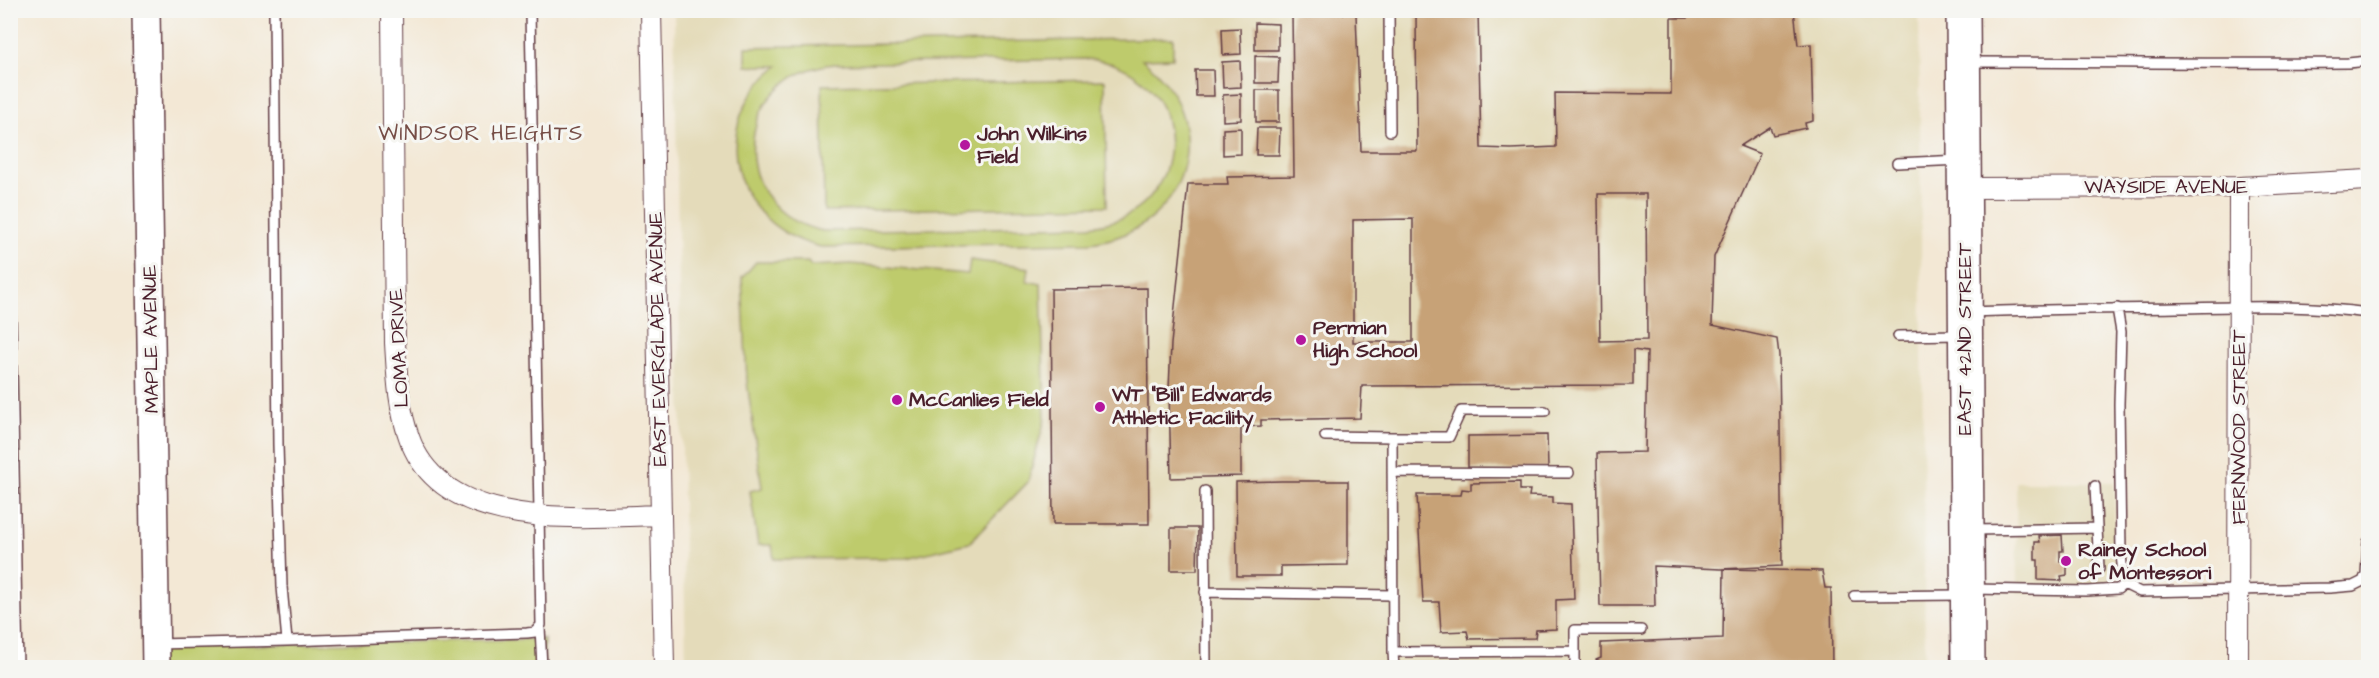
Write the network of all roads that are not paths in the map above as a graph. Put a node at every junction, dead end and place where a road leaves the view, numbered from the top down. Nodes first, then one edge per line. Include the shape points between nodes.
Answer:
1 (146, 10) edge
2 (274, 10) edge
3 (392, 10) edge
4 (530, 10) edge
5 (651, 10) edge
6 (1389, 10) edge
7 (1963, 10) edge
8 (2368, 61) edge
9 (1963, 62) junction
10 (1390, 131) dead end
11 (1897, 163) dead end
12 (1964, 174) junction
13 (2368, 180) edge
14 (2239, 187) junction
15 (10, 264) edge
16 (2239, 307) junction
17 (2117, 308) junction
18 (2368, 313) edge
19 (1965, 323) junction
20 (1898, 336) dead end
21 (1545, 411) dead end
22 (1325, 436) dead end
23 (1392, 437) junction
24 (1392, 472) junction
25 (1569, 473) dead end
26 (2095, 486) dead end
27 (1205, 491) dead end
28 (540, 514) junction
29 (661, 515) junction
30 (2097, 528) junction
31 (1967, 530) junction
32 (2368, 542) edge
33 (2099, 569) dead end
34 (2124, 584) junction
35 (2238, 589) junction
36 (1205, 592) junction
37 (1967, 592) junction
38 (1393, 595) junction
39 (1854, 596) dead end
40 (540, 627) junction
41 (1641, 630) dead end
42 (287, 641) junction
43 (1575, 651) junction
44 (1393, 652) junction
45 (156, 656) edge
46 (18, 668) edge
47 (542, 668) edge
48 (664, 668) edge
49 (1206, 668) edge
50 (1394, 668) edge
51 (1575, 668) edge
52 (1968, 668) edge
53 (2238, 668) edge

1 - 45 street, MAPLE AVENUE
2 - 42 lane via 278,445
3 - 28 street, LOMA DRIVE via 395,343 406,428 417,456 448,488 485,506
4 - 28 lane
5 - 29 street, EAST EVERGLADE AVENUE
6 - 10 lane
7 - 9 highway, EAST 42ND STREET
8 - 9 lane
9 - 12 highway, EAST 42ND STREET
11 - 12 lane
12 - 14 street, WAYSIDE AVENUE
12 - 19 highway, EAST 42ND STREET
13 - 14 street, WAYSIDE AVENUE
14 - 16 street, FERNWOOD STREET
15 - 46 lane
16 - 17 lane
16 - 18 lane via 2339,308
16 - 35 street, FERNWOOD STREET
17 - 19 lane
17 - 34 lane via 2121,332
19 - 20 lane
19 - 31 highway, EAST 42ND STREET
21 - 23 lane via 1461,411 1449,437
22 - 23 lane
23 - 24 lane
24 - 25 lane
24 - 38 lane
26 - 30 lane
27 - 36 lane
28 - 29 street, LOMA DRIVE
28 - 40 lane
29 - 48 street, EAST EVERGLADE AVENUE
30 - 31 lane
30 - 33 lane
31 - 37 highway, EAST 42ND STREET
32 - 35 lane via 2366,574 2363,581 2353,586
34 - 35 lane via 2140,592
34 - 37 lane via 2118,589 2087,591
35 - 53 street, FERNWOOD STREET
36 - 38 lane
36 - 49 lane
37 - 39 lane
37 - 52 highway, EAST 42ND STREET
38 - 44 lane
40 - 42 lane via 527,633
40 - 47 lane
41 - 43 lane via 1575,630
42 - 45 lane
43 - 44 lane
43 - 51 lane
44 - 50 lane

